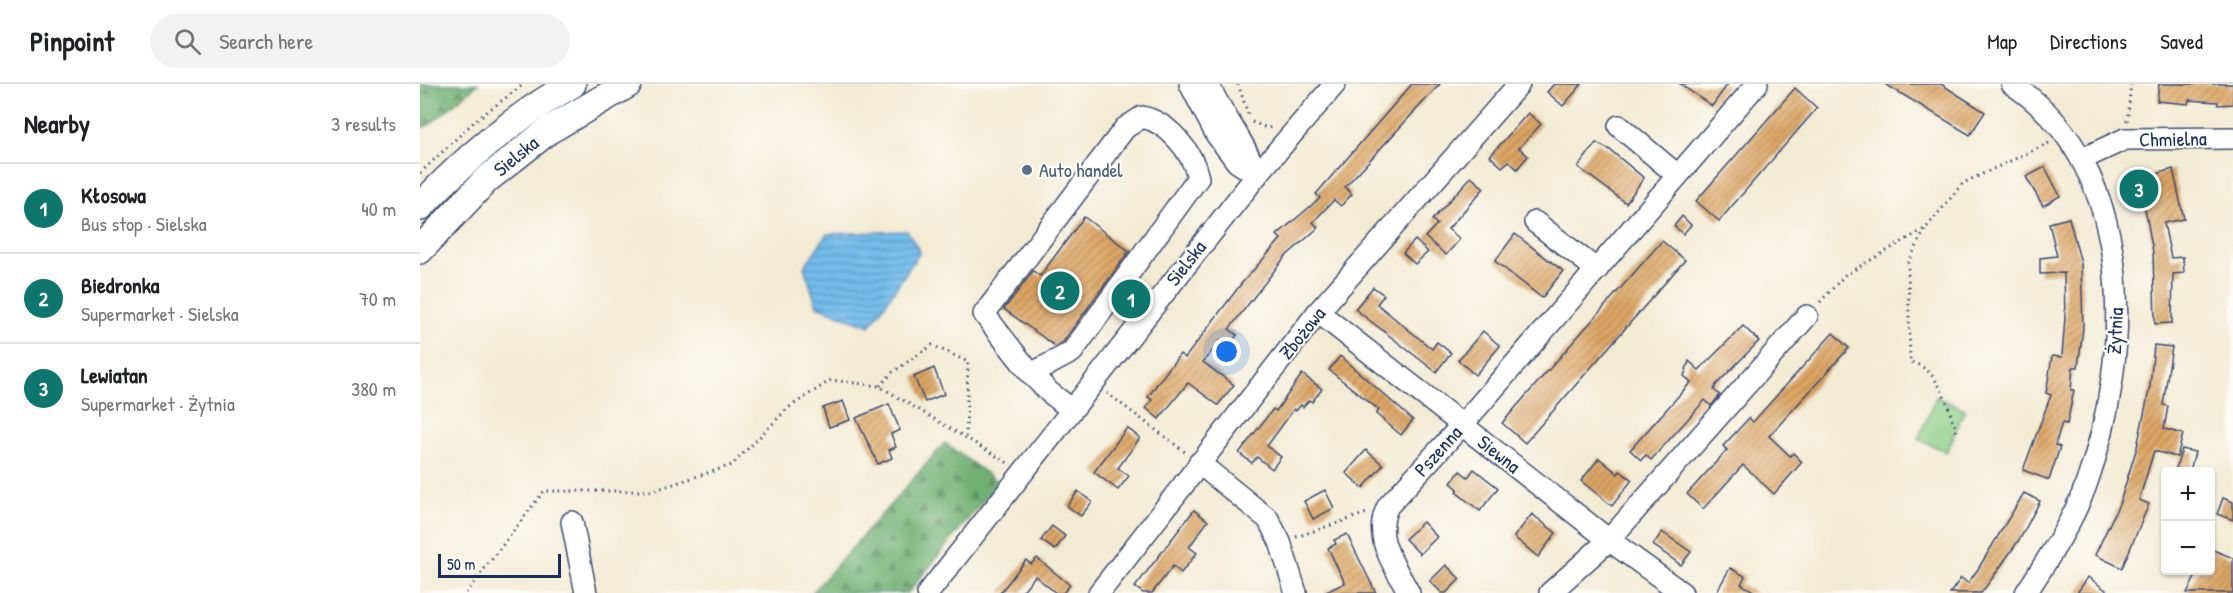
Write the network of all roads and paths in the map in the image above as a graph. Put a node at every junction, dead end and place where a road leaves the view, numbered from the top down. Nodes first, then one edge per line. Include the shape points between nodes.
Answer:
1 (524, 84) edge
2 (572, 84) edge
3 (628, 84) edge
4 (1190, 84) edge
5 (1208, 84) edge
6 (1238, 84) edge
7 (1335, 84) edge
8 (1519, 84) edge
9 (1757, 84) edge
10 (2012, 84) edge
11 (2131, 84) edge
12 (1618, 126) dead end
13 (2064, 135) junction
14 (1290, 137) junction
15 (2233, 138) edge
16 (2124, 139) junction
17 (2082, 159) junction
18 (420, 173) edge
19 (1257, 175) junction
20 (1677, 175) junction
21 (420, 207) edge
22 (1535, 222) dead end
23 (1926, 228) junction
24 (420, 250) edge
25 (1597, 270) junction
26 (1318, 312) junction
27 (1807, 316) joint
28 (1031, 374) junction
29 (879, 386) junction
30 (1106, 392) dead end
31 (1071, 409) junction
32 (1462, 425) junction
33 (1957, 433) dead end
34 (966, 436) junction
35 (1199, 463) junction
36 (1022, 473) junction
37 (1388, 506) junction
38 (572, 522) dead end
39 (1609, 540) junction
40 (1280, 542) junction
41 (466, 593) edge
42 (586, 593) edge
43 (928, 593) edge
44 (1099, 593) edge
45 (1296, 593) edge
46 (1409, 593) edge
47 (1550, 593) edge
48 (1682, 593) edge
49 (2026, 593) edge

1 - 18 path via 476,120
2 - 21 main road, Sielska via 533,107 478,150
3 - 24 main road, Sielska via 549,130 486,180
4 - 19 street via 1216,134 1237,162
5 - 19 street via 1230,126 1248,149
6 - 14 path via 1250,121 1267,128 1279,127
7 - 14 street, Sielska
8 - 26 street, Zbożowa
9 - 20 street, Pszenna
10 - 13 street, Żytnia via 2050,117
11 - 16 path
12 - 20 street
13 - 17 street, Żytnia
13 - 23 path via 1963,183
14 - 19 street, Sielska
15 - 16 street, Chmielna
16 - 17 street, Chmielna
17 - 49 street, Żytnia via 2101,200 2112,242 2116,298 2114,361 2085,486
19 - 31 street, Sielska
20 - 25 street, Pszenna
22 - 25 street
23 - 27 path via 1845,275
23 - 33 path via 1908,263 1910,362 1922,364 1938,382
25 - 32 street, Pszenna
26 - 32 street, Siewna
26 - 35 street, Zbożowa
27 - 39 street
28 - 28 street, Sielska via 1072,352 1198,178 1175,136 1152,119 1142,117 1125,128 984,314
28 - 31 street
29 - 34 path
29 - 34 path via 932,345 968,362
29 - 41 path via 831,381 788,408 732,465 652,491 544,491
30 - 35 path
31 - 36 street, Sielska
32 - 37 street, Pszenna
32 - 39 street, Siewna
34 - 36 path
35 - 40 street via 1268,519
35 - 44 street, Zbożowa
36 - 43 street, Sielska
37 - 40 path
37 - 46 street, Pszenna via 1381,521 1381,537
38 - 42 street
39 - 47 street
39 - 48 street, Siewna
40 - 45 street

